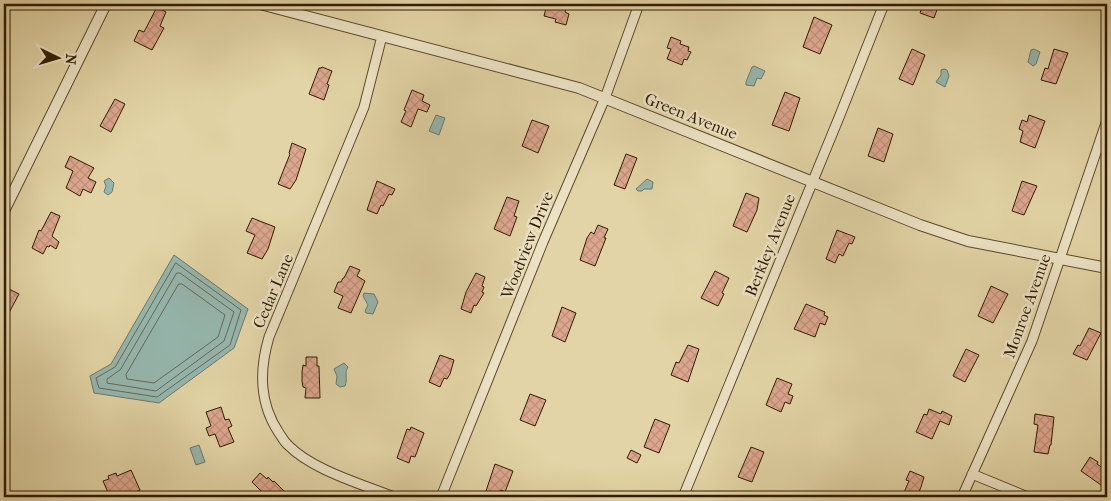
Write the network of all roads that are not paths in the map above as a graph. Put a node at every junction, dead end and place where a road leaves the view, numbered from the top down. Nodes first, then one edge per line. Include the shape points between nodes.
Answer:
1 (106, 4) edge
2 (260, 4) edge
3 (639, 4) edge
4 (884, 4) edge
5 (382, 36) junction
6 (605, 98) junction
7 (1107, 120) edge
8 (812, 181) junction
9 (4, 210) edge
10 (1060, 259) junction
11 (1107, 268) edge
12 (972, 474) junction
13 (394, 497) edge
14 (441, 497) edge
15 (683, 497) edge
16 (962, 497) edge
17 (1028, 497) edge

1 - 9 street
2 - 5 street, Green Avenue
3 - 6 street, Woodview Drive
4 - 8 street, Berkley Avenue
5 - 6 street, Green Avenue via 579,88
5 - 13 street, Cedar Lane via 364,107 269,337 263,367 263,399 271,420 288,445 326,470
6 - 8 street, Green Avenue
6 - 14 street, Woodview Drive via 543,242
7 - 10 street, Monroe Avenue
8 - 10 street, Green Avenue via 952,237
8 - 15 street, Berkley Avenue
10 - 11 street, Green Avenue
10 - 12 street, Monroe Avenue via 1032,341
12 - 16 street, Monroe Avenue
12 - 17 street

